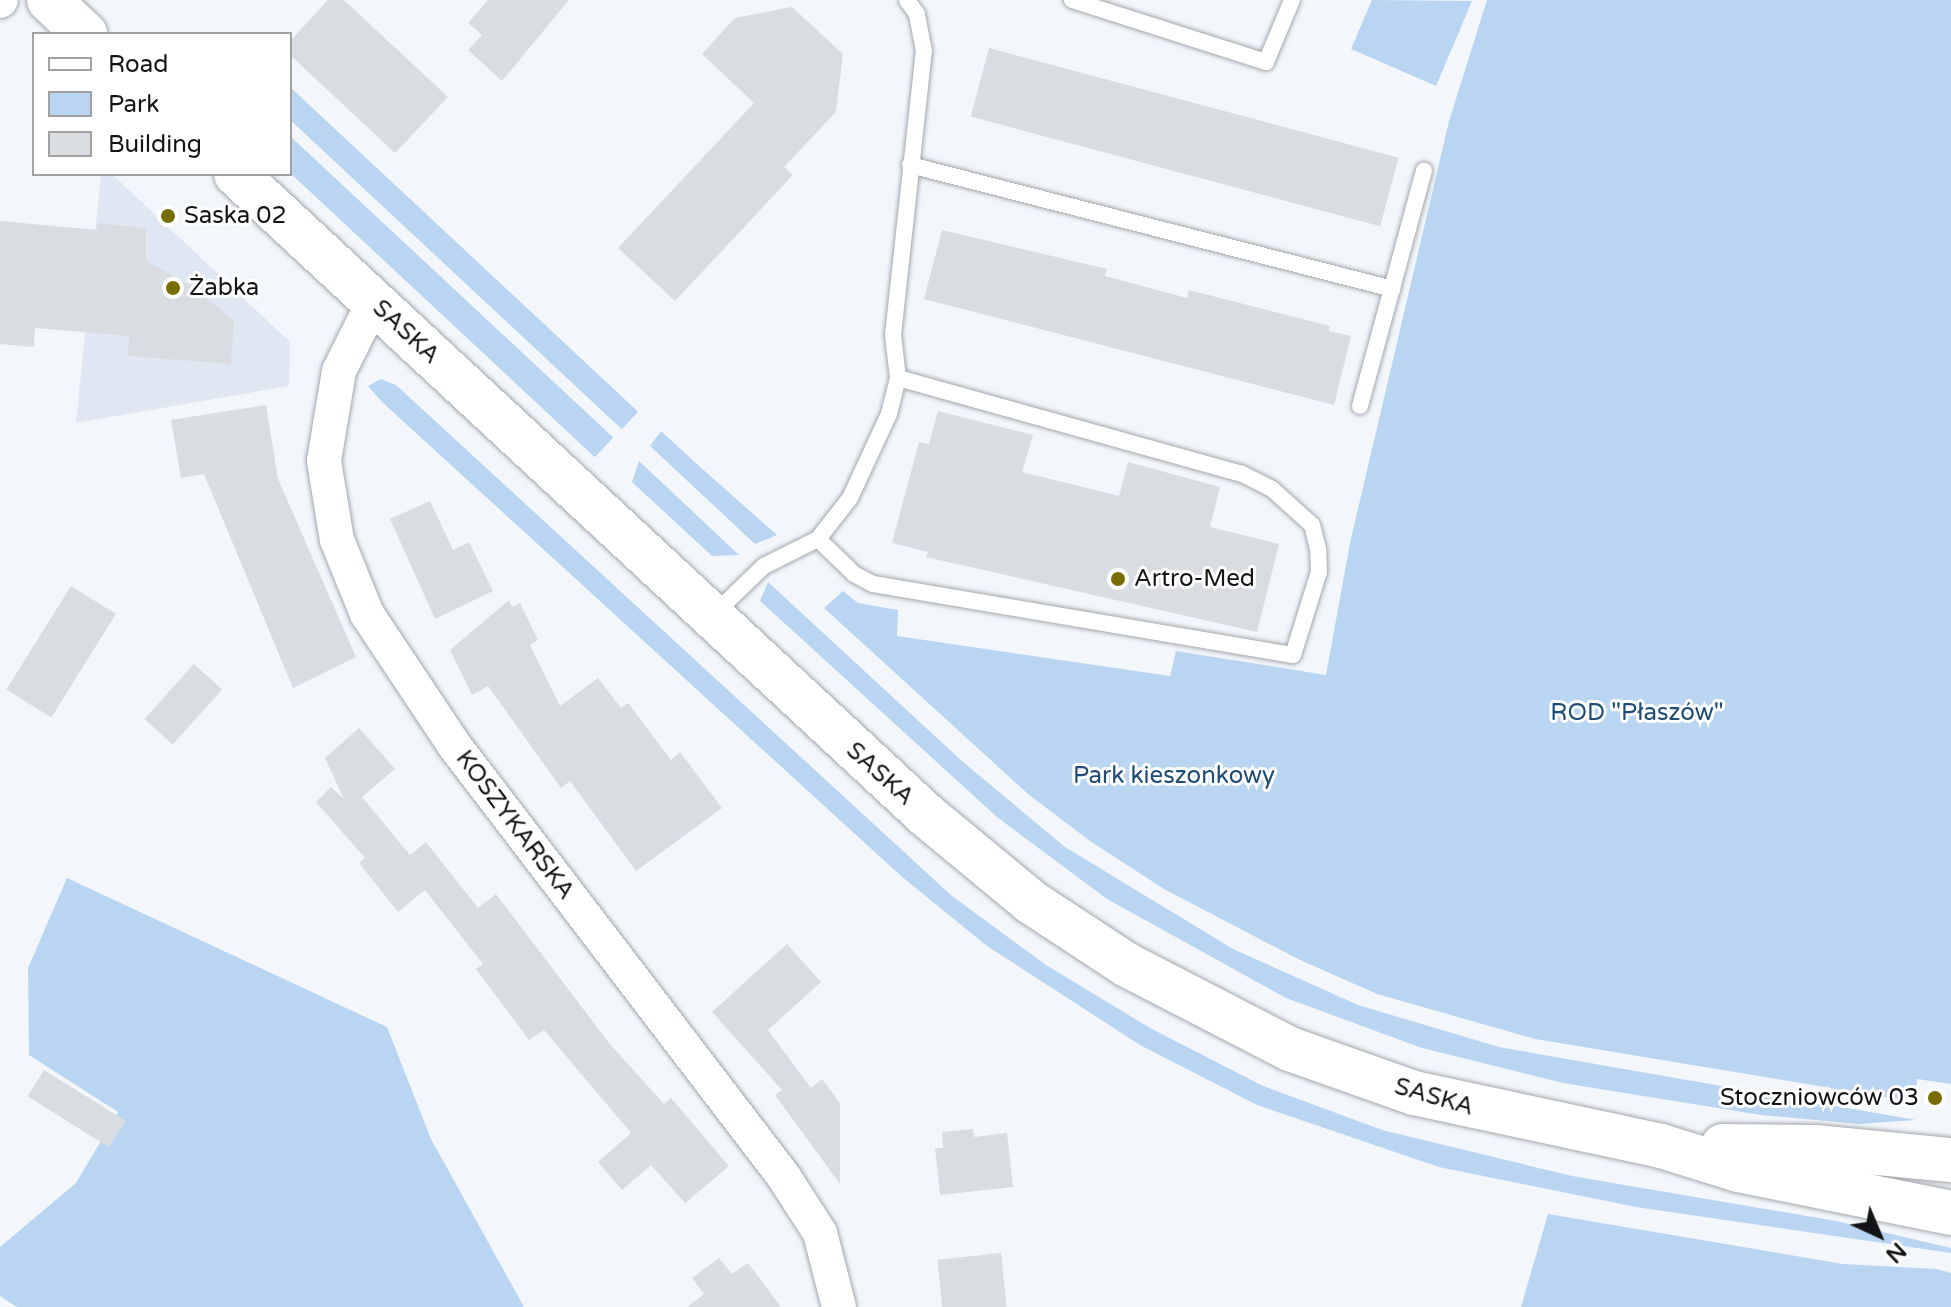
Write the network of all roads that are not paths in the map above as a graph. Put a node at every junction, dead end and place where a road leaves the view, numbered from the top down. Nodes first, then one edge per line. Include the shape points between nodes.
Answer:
1 (49, 0) edge
2 (907, 0) edge
3 (1072, 0) edge
4 (1292, 0) edge
5 (83, 32) edge
6 (910, 165) junction
7 (1424, 171) dead end
8 (238, 176) edge
9 (1392, 289) junction
10 (374, 301) junction
11 (898, 378) junction
12 (1360, 406) dead end
13 (818, 539) junction
14 (711, 617) junction
15 (1661, 1146) junction
16 (1951, 1160) edge
17 (1951, 1213) edge
18 (839, 1307) edge

1 - 5 street
2 - 6 lane via 917,14 924,51
3 - 4 lane via 1266,62
6 - 9 lane
6 - 11 lane via 893,335
7 - 9 lane
8 - 10 street, SASKA
9 - 12 lane
10 - 14 street, SASKA
10 - 18 street, KOSZYKARSKA via 339,371 324,461 337,540 357,592 390,652 454,745 784,1177 820,1233
11 - 13 lane via 889,414 850,498
11 - 13 lane via 1242,474 1272,489 1312,525 1318,549 1319,572 1293,655 873,584 854,574
13 - 14 lane via 764,566
14 - 15 street, SASKA via 980,861 1074,931 1173,991 1290,1049 1414,1093
15 - 16 street, SASKA via 1815,1147
15 - 17 street, SASKA via 1738,1170

